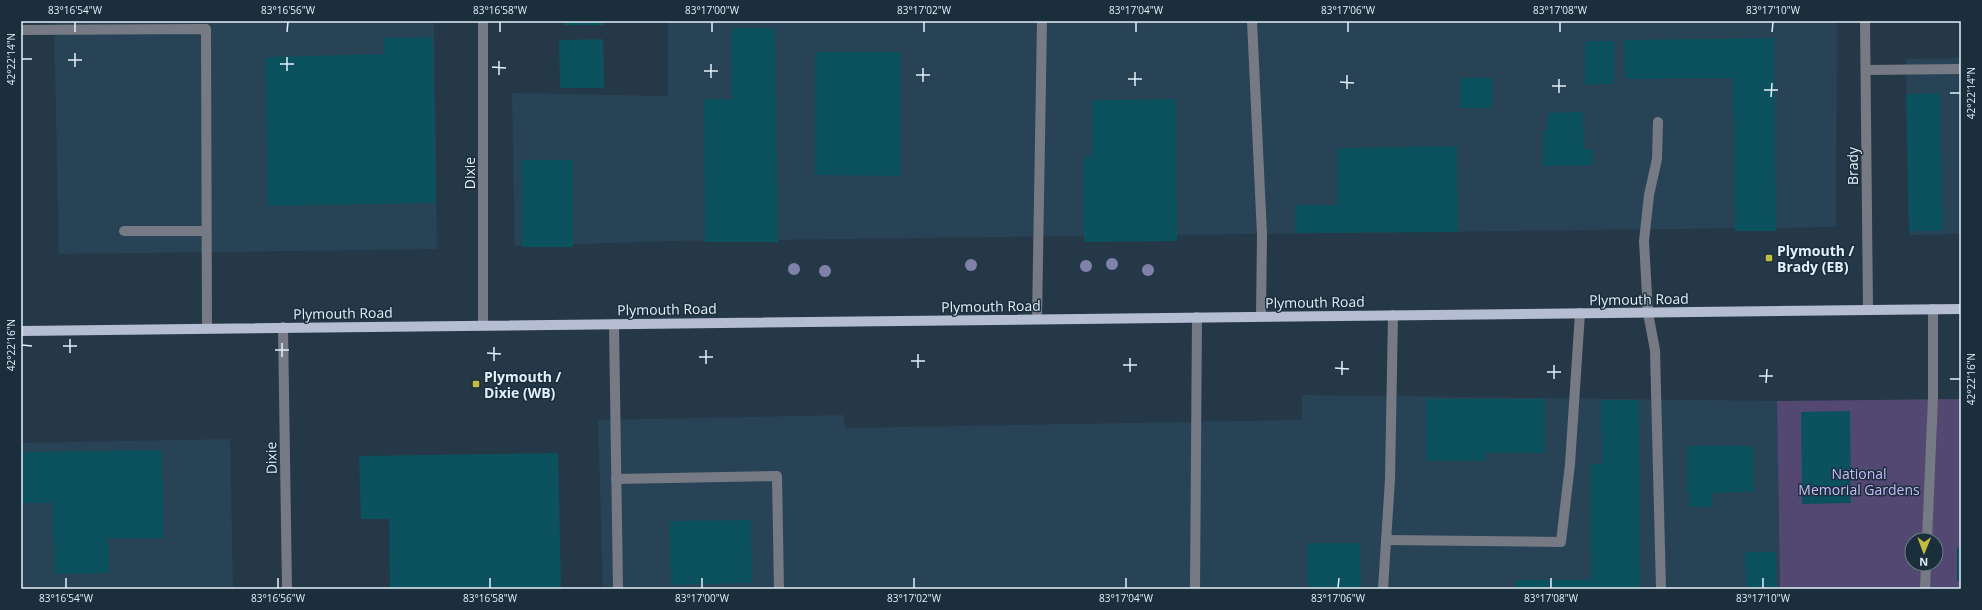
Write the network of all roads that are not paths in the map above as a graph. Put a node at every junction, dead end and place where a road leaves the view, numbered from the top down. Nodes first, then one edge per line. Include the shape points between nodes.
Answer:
1 (483, 21) edge
2 (1042, 21) edge
3 (1252, 21) edge
4 (1865, 21) edge
5 (21, 30) edge
6 (1961, 68) edge
7 (1866, 70) junction
8 (1658, 122) dead end
9 (124, 231) dead end
10 (206, 231) junction
11 (1933, 309) junction
12 (1961, 309) edge
13 (1868, 310) junction
14 (1580, 313) junction
15 (1648, 313) junction
16 (1393, 315) junction
17 (1262, 316) junction
18 (1197, 317) junction
19 (1036, 319) junction
20 (614, 324) junction
21 (483, 325) junction
22 (283, 327) junction
23 (207, 328) junction
24 (21, 331) edge
25 (616, 479) junction
26 (1927, 532) edge
27 (1386, 540) junction
28 (1926, 572) edge
29 (287, 589) edge
30 (618, 589) edge
31 (779, 589) edge
32 (1195, 589) edge
33 (1383, 589) edge
34 (1661, 589) edge
35 (1925, 589) edge

1 - 21 street, Dixie
2 - 19 street
3 - 17 street via 1262,240
4 - 7 street, Brady
5 - 10 street via 206,29
6 - 7 street
7 - 13 street, Brady
8 - 15 street via 1657,159 1649,195 1644,241
9 - 10 street
10 - 23 street
11 - 12 main road, Plymouth Road
11 - 13 main road, Plymouth Road
11 - 26 street via 1933,397
13 - 15 main road, Plymouth Road
14 - 15 main road, Plymouth Road
14 - 16 main road, Plymouth Road
14 - 27 street via 1570,464 1561,542
15 - 34 street via 1655,350
16 - 17 main road, Plymouth Road
16 - 27 street via 1390,479
17 - 18 main road, Plymouth Road
18 - 19 main road, Plymouth Road
18 - 32 street
19 - 20 main road, Plymouth Road
20 - 21 main road, Plymouth Road
20 - 25 street
21 - 22 main road, Plymouth Road
22 - 23 main road, Plymouth Road
22 - 29 street, Dixie
23 - 24 main road, Plymouth Road
25 - 30 street
25 - 31 street via 777,476
27 - 33 street
28 - 35 street

